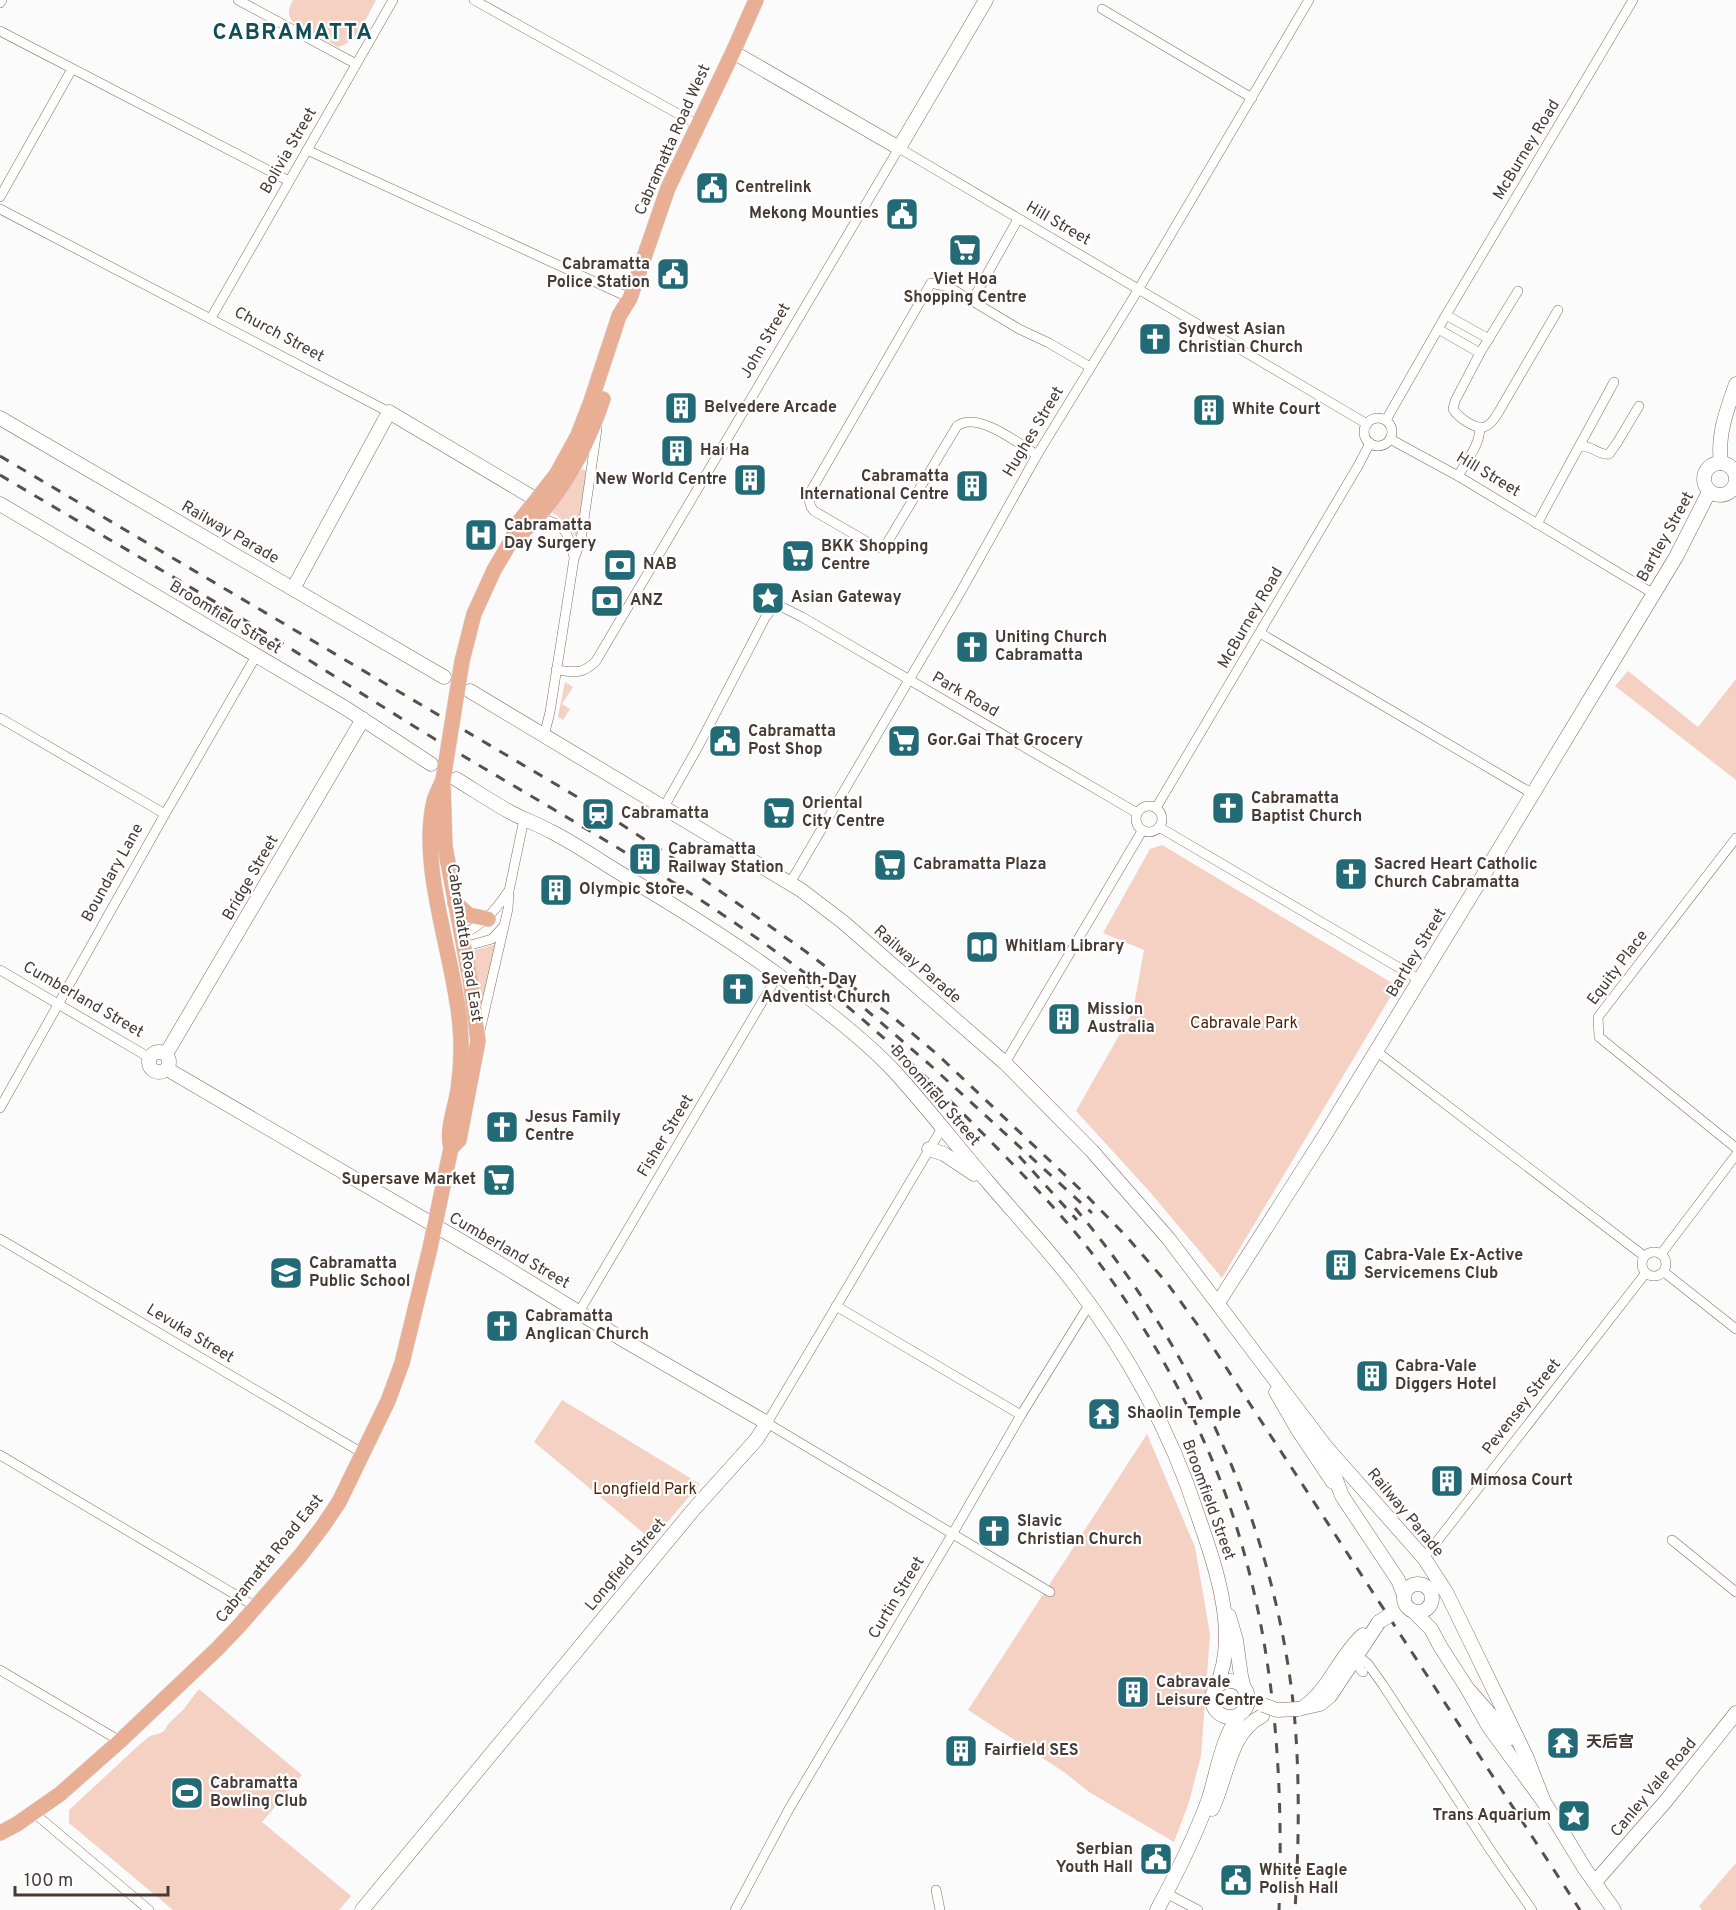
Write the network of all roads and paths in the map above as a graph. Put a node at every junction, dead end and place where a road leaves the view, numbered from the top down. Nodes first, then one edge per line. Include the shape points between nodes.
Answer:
1 (238, 0) edge
2 (393, 0) edge
3 (474, 0) edge
4 (756, 0) edge
5 (986, 0) edge
6 (1310, 0) edge
7 (1633, 0) edge
8 (1102, 9) dead end
9 (0, 31) edge
10 (733, 52) junction
11 (356, 64) junction
12 (72, 69) junction
13 (1252, 98) junction
14 (698, 125) junction
15 (899, 148) junction
16 (307, 150) junction
17 (290, 181) junction
18 (0, 196) edge
19 (0, 209) edge
20 (1018, 219) junction
21 (1138, 290) junction
22 (1518, 291) dead end
23 (630, 298) junction
24 (972, 301) junction
25 (1558, 310) dead end
26 (1446, 315) junction
27 (211, 318) junction
28 (1438, 329) junction
29 (1489, 339) junction
30 (1480, 353) junction
31 (1090, 367) junction
32 (1614, 382) dead end
33 (1736, 384) edge
34 (603, 397) junction
35 (1639, 406) dead end
36 (389, 412) junction
37 (0, 418) edge
38 (1386, 420) junction
39 (1367, 424) junction
40 (1480, 427) junction
41 (1390, 439) junction
42 (1370, 443) junction
43 (1579, 447) junction
44 (1036, 455) junction
45 (1721, 463) junction
46 (1458, 476) junction
47 (1735, 484) edge
48 (1709, 492) junction
49 (537, 500) junction
50 (0, 504) edge
51 (535, 519) junction
52 (1537, 524) junction
53 (512, 541) junction
54 (574, 559) junction
55 (293, 589) junction
56 (1654, 594) junction
57 (1260, 633) junction
58 (256, 656) junction
59 (462, 661) joint
60 (556, 670) junction
61 (444, 677) dead end
62 (910, 680) junction
63 (470, 691) dead end
64 (0, 718) edge
65 (363, 719) junction
66 (544, 736) junction
67 (430, 764) dead end
68 (450, 780) junction
69 (1533, 794) junction
70 (439, 801) junction
71 (664, 807) junction
72 (1156, 808) junction
73 (1137, 813) junction
74 (165, 814) junction
75 (524, 819) junction
76 (1159, 826) junction
77 (1143, 831) junction
78 (1736, 838) edge
79 (790, 883) junction
80 (509, 891) junction
81 (455, 903) junction
82 (488, 919) junction
83 (504, 925) junction
84 (463, 941) junction
85 (446, 945) junction
86 (0, 970) edge
87 (778, 975) junction
88 (1420, 980) junction
89 (58, 1005) junction
90 (478, 1041) junction
91 (1376, 1051) junction
92 (166, 1054) junction
93 (150, 1058) junction
94 (1005, 1063) junction
95 (167, 1069) junction
96 (0, 1108) edge
97 (942, 1128) junction
98 (451, 1148) junction
99 (1736, 1148) edge
100 (929, 1149) junction
101 (1736, 1155) edge
102 (988, 1183) junction
103 (435, 1226) junction
104 (0, 1239) edge
105 (1661, 1254) junction
106 (1644, 1256) junction
107 (1664, 1272) junction
108 (1645, 1274) junction
109 (1218, 1303) junction
110 (836, 1305) junction
111 (1089, 1305) junction
112 (579, 1312) junction
113 (1736, 1329) edge
114 (1260, 1360) junction
115 (1021, 1415) junction
116 (767, 1423) junction
117 (1326, 1448) junction
118 (364, 1454) junction
119 (0, 1455) edge
120 (1342, 1496) junction
121 (953, 1533) junction
122 (1672, 1540) dead end
123 (1381, 1555) junction
124 (1424, 1558) junction
125 (1423, 1584) junction
126 (1220, 1588) junction
127 (1050, 1592) dead end
128 (1736, 1592) edge
129 (1404, 1597) junction
130 (1432, 1598) junction
131 (256, 1607) junction
132 (1412, 1611) junction
133 (1385, 1619) junction
134 (1365, 1634) junction
135 (1436, 1639) junction
136 (1358, 1656) junction
137 (0, 1670) edge
138 (1363, 1672) junction
139 (1340, 1673) junction
140 (1486, 1674) junction
141 (1379, 1680) junction
142 (1467, 1688) junction
143 (1215, 1689) junction
144 (1245, 1690) junction
145 (1215, 1708) junction
146 (1269, 1711) junction
147 (1736, 1713) edge
148 (1240, 1714) junction
149 (1499, 1723) junction
150 (120, 1741) junction
151 (1221, 1749) junction
152 (1526, 1756) junction
153 (1540, 1796) junction
154 (34, 1813) junction
155 (0, 1833) edge
156 (1187, 1853) junction
157 (1594, 1882) junction
158 (936, 1890) dead end
159 (1166, 1893) junction
160 (149, 1910) edge
161 (362, 1910) edge
162 (735, 1910) edge
163 (940, 1910) edge
164 (1157, 1910) edge
165 (1198, 1910) edge
166 (1532, 1910) edge
167 (1614, 1910) edge

1 - 11 street
2 - 11 street, Bolivia Street
3 - 14 street
4 - 10 main road, Cabramatta Road West
5 - 15 main road, John Street
6 - 13 street, Hughes Street
7 - 26 street, McBurney Road
8 - 13 street
9 - 12 street
10 - 14 main road, Cabramatta Road West
10 - 15 main road, Hill Street
11 - 16 street, Bolivia Street
12 - 17 street
12 - 18 street
13 - 21 street, Hughes Street
14 - 23 main road, Cabramatta Road West via 668,189
15 - 20 street, Hill Street
15 - 60 street, John Street via 596,661 579,672
16 - 17 street, Bolivia Street
16 - 23 street
17 - 27 street, Bolivia Street
19 - 27 street, Church Street
20 - 21 street, Hill Street
20 - 24 street
21 - 31 street, Hughes Street
21 - 39 street, Hill Street
22 - 29 street
23 - 34 main road, Cabramatta Road West via 628,317
23 - 49 main road, Cabramatta Road West via 620,312 576,440
24 - 31 street
24 - 44 street via 949,287 931,283 808,496 811,507 881,548 962,422 990,427
25 - 40 street via 1498,413 1490,424
26 - 28 street, McBurney Road
26 - 29 street
27 - 36 street, Church Street
28 - 30 street
28 - 38 street, McBurney Road
29 - 30 street
30 - 40 street via 1453,409
31 - 44 street, Hughes Street
32 - 43 street
33 - 45 main road via 1721,432
34 - 51 main road, Cabramatta Road West via 582,453
34 - 54 street, Cabramatta Road West via 581,540
35 - 43 street via 1609,454 1603,455 1588,446
36 - 49 main road, Church Street
36 - 55 main road
37 - 55 main road, Railway Parade
38 - 39 street via 1374,419
38 - 41 street via 1391,427
39 - 42 street via 1365,436
40 - 46 street via 1476,445
41 - 42 street via 1378,446
41 - 46 street, Hill Street
42 - 57 street, McBurney Road
43 - 52 street
44 - 62 street, Hughes Street
45 - 47 main road via 1731,468
45 - 48 main road via 1711,465 1704,473
46 - 52 street, Hill Street
47 - 48 main road via 1730,492 1719,496
48 - 56 main road, Bartley Street
49 - 53 main road, Cabramatta Road West via 519,522
50 - 58 main road, Broomfield Street
51 - 53 main road, Cabramatta Road West
51 - 54 street, Cabramatta Road West via 551,520 564,529
52 - 56 street, Hill Street
53 - 59 main road, Cabramatta Road West via 483,592
54 - 60 street, Cabramatta Road West
55 - 61 main road, Railway Parade
56 - 69 main road, Bartley Street
57 - 69 street
57 - 72 street, McBurney Road
58 - 65 main road, Broomfield Street
58 - 74 street, Boundary Lane
59 - 68 main road, Cabramatta Road East, bridge
60 - 66 street, Cabramatta Road West
62 - 71 street, Park Road via 774,606
62 - 73 street, Park Road
62 - 79 street, Hughes Street
63 - 66 main road, Railway Parade
64 - 74 street
65 - 67 main road, Broomfield Street
65 - 92 main road, Bridge Street
66 - 71 main road, Railway Parade
68 - 70 main road, Cabramatta Road East
68 - 75 main road, Broomfield Street
69 - 88 main road, Bartley Street
70 - 81 main road, Cabramatta Road East
70 - 85 main road, Cabramatta Road East via 431,834 432,862
71 - 79 main road, Railway Parade
72 - 73 street via 1146,806
72 - 76 street via 1161,815
73 - 77 street via 1136,821
74 - 89 street, Boundary Lane
75 - 80 street, Cabramatta Road East
75 - 87 main road, Broomfield Street via 682,910
76 - 77 street via 1154,831
76 - 88 street
77 - 94 street
78 - 99 street, Equity Place via 1598,1017 1599,1037
79 - 94 main road, Railway Parade via 836,917
80 - 82 street, Cabramatta Road East
80 - 83 street, Cabramatta Road East
81 - 82 main road via 473,917
81 - 84 main road, Cabramatta Road East
82 - 84 street, Cabramatta Road East
83 - 84 street, Cabramatta Road East via 492,939
83 - 90 street, Cabramatta Road East
84 - 85 main road
84 - 90 main road, Cabramatta Road East
85 - 98 main road, Cabramatta Road East via 460,1041 458,1088 448,1138
86 - 89 street, Cumberland Street
87 - 97 main road, Broomfield Street via 883,1061
87 - 112 street, Fisher Street
88 - 91 main road, Bartley Street
89 - 93 street, Cumberland Street
89 - 96 street, Boundary Lane
90 - 98 main road, Cabramatta Road East via 459,1140
91 - 106 street
91 - 109 main road, Bartley Street
92 - 93 main road via 157,1052
92 - 95 main road via 170,1062
93 - 95 main road via 153,1070
94 - 109 main road, Railway Parade via 1092,1151
95 - 103 main road, Cumberland Street
97 - 100 street, Longfield Street
97 - 102 main road, Broomfield Street
98 - 103 main road, Cabramatta Road East
100 - 102 main road via 952,1158
100 - 110 street, Longfield Street
101 - 105 street
102 - 111 main road, Broomfield Street
103 - 112 main road, Cumberland Street
103 - 118 main road, Cabramatta Road East via 402,1363
104 - 118 street, Levuka Street
105 - 106 street via 1650,1252
105 - 107 street
106 - 108 street via 1641,1267
107 - 108 street via 1655,1277
107 - 113 street
108 - 124 street, Pevensey Street
109 - 114 main road, Railway Parade
110 - 115 street
110 - 116 street, Longfield Street
111 - 115 street, Curtin Street
111 - 126 main road, Broomfield Street via 1158,1418 1188,1485
112 - 116 main road, Cumberland Street
114 - 117 main road, Railway Parade
114 - 120 main road, Railway Parade via 1286,1410
115 - 121 street, Curtin Street
116 - 121 street, Cumberland Street
116 - 161 main road, Longfield Street
117 - 120 main road
117 - 124 main road, Railway Parade
118 - 131 main road, Cabramatta Road East via 323,1526
119 - 131 street
120 - 123 main road
121 - 127 street, Cumberland Street
121 - 162 street, Curtin Street via 789,1809
122 - 128 street
123 - 125 main road via 1401,1575
123 - 129 main road via 1400,1583
124 - 140 main road, Railway Parade via 1446,1592
125 - 129 main road via 1410,1586
125 - 130 main road
126 - 143 main road via 1225,1659
126 - 144 main road via 1236,1640
129 - 132 main road
129 - 133 main road
130 - 132 main road via 1426,1610
130 - 135 main road
131 - 150 main road, Cabramatta Road East via 218,1649
132 - 133 main road
132 - 135 main road via 1427,1623
133 - 134 main road
133 - 136 main road
134 - 136 street
134 - 139 main road via 1354,1643
135 - 142 main road
136 - 138 street via 1358,1668
136 - 139 main road via 1352,1657
136 - 141 street
137 - 150 street
138 - 139 street
138 - 141 street
139 - 146 main road, bridge via 1304,1706
140 - 149 main road
140 - 152 main road, Railway Parade
141 - 166 street
142 - 149 main road
142 - 153 main road, Railway Parade via 1489,1727
143 - 144 main road via 1231,1682
143 - 145 main road
144 - 146 main road
144 - 148 main road via 1247,1703
145 - 148 main road via 1223,1716
145 - 151 main road via 1221,1728
146 - 148 main road
146 - 156 main road via 1249,1724 1239,1738 1220,1794
147 - 157 main road, Canley Vale Road
148 - 151 main road
149 - 152 main road
149 - 153 main road via 1505,1742
150 - 154 main road, Cabramatta Road East
151 - 156 main road via 1208,1799
152 - 153 main road, Railway Parade
153 - 157 main road, Railway Parade
154 - 155 main road, Cabramatta Road East
154 - 160 street
156 - 159 main road
157 - 167 main road, Railway Parade
158 - 163 street
159 - 164 main road
159 - 165 street

